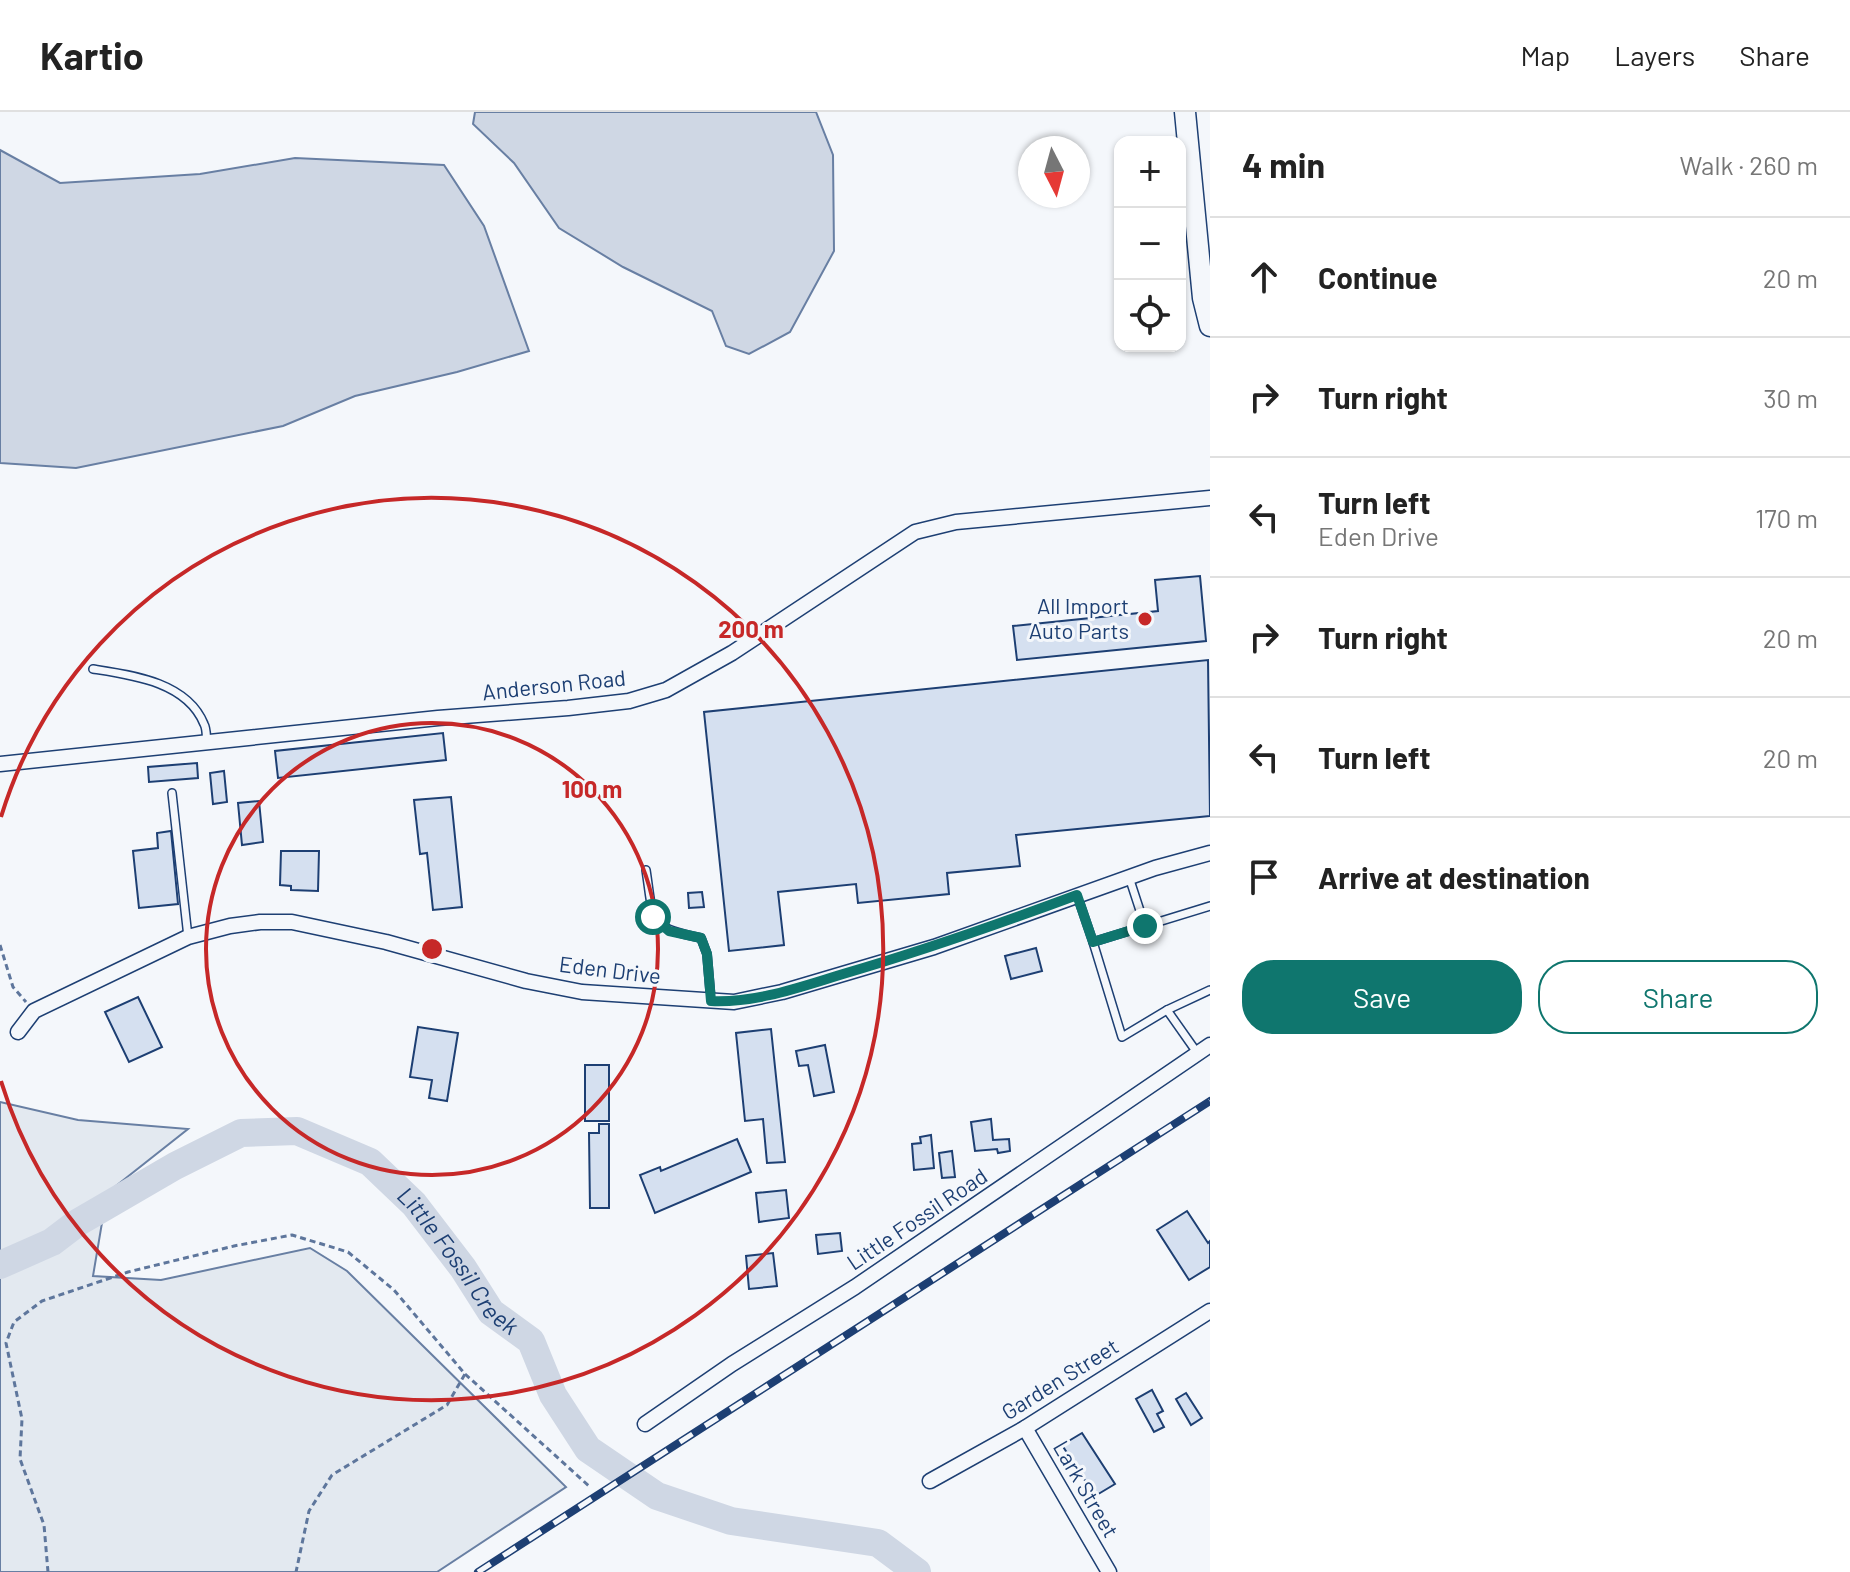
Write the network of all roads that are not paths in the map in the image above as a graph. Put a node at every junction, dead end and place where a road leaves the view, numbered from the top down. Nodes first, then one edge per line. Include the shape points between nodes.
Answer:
1 (1185, 112) edge
2 (1210, 326) edge
3 (1210, 498) edge
4 (93, 669) dead end
5 (207, 743) junction
6 (0, 764) edge
7 (172, 793) dead end
8 (1210, 853) edge
9 (646, 870) dead end
10 (1129, 877) junction
11 (1077, 895) junction
12 (1210, 906) edge
13 (1145, 926) junction
14 (188, 937) junction
15 (1093, 942) junction
16 (1210, 990) edge
17 (711, 1001) junction
18 (1167, 1010) junction
19 (18, 1032) dead end
20 (1204, 1050) edge
21 (1210, 1311) edge
22 (645, 1424) dead end
23 (1025, 1428) junction
24 (930, 1481) dead end
25 (1109, 1572) edge

1 - 2 street
3 - 5 street, Anderson Road via 956,522 915,532 732,653 666,690 629,701
4 - 5 lane via 139,676 182,694 204,724
5 - 6 street, Anderson Road
7 - 14 lane
8 - 10 street, Eden Drive
9 - 17 lane via 653,917 669,931 701,938
10 - 11 street, Eden Drive
10 - 13 lane
11 - 15 lane
11 - 17 street, Eden Drive via 934,947 782,992
12 - 13 lane
13 - 15 lane
14 - 17 street, Eden Drive via 230,926 292,922 568,989
14 - 19 street, Eden Drive via 34,1011
15 - 18 lane via 1122,1037
16 - 18 lane
18 - 20 lane
20 - 22 street, Little Fossil Road via 869,1279
21 - 23 street, Garden Street
23 - 24 street, Garden Street
23 - 25 street, Lark Street

